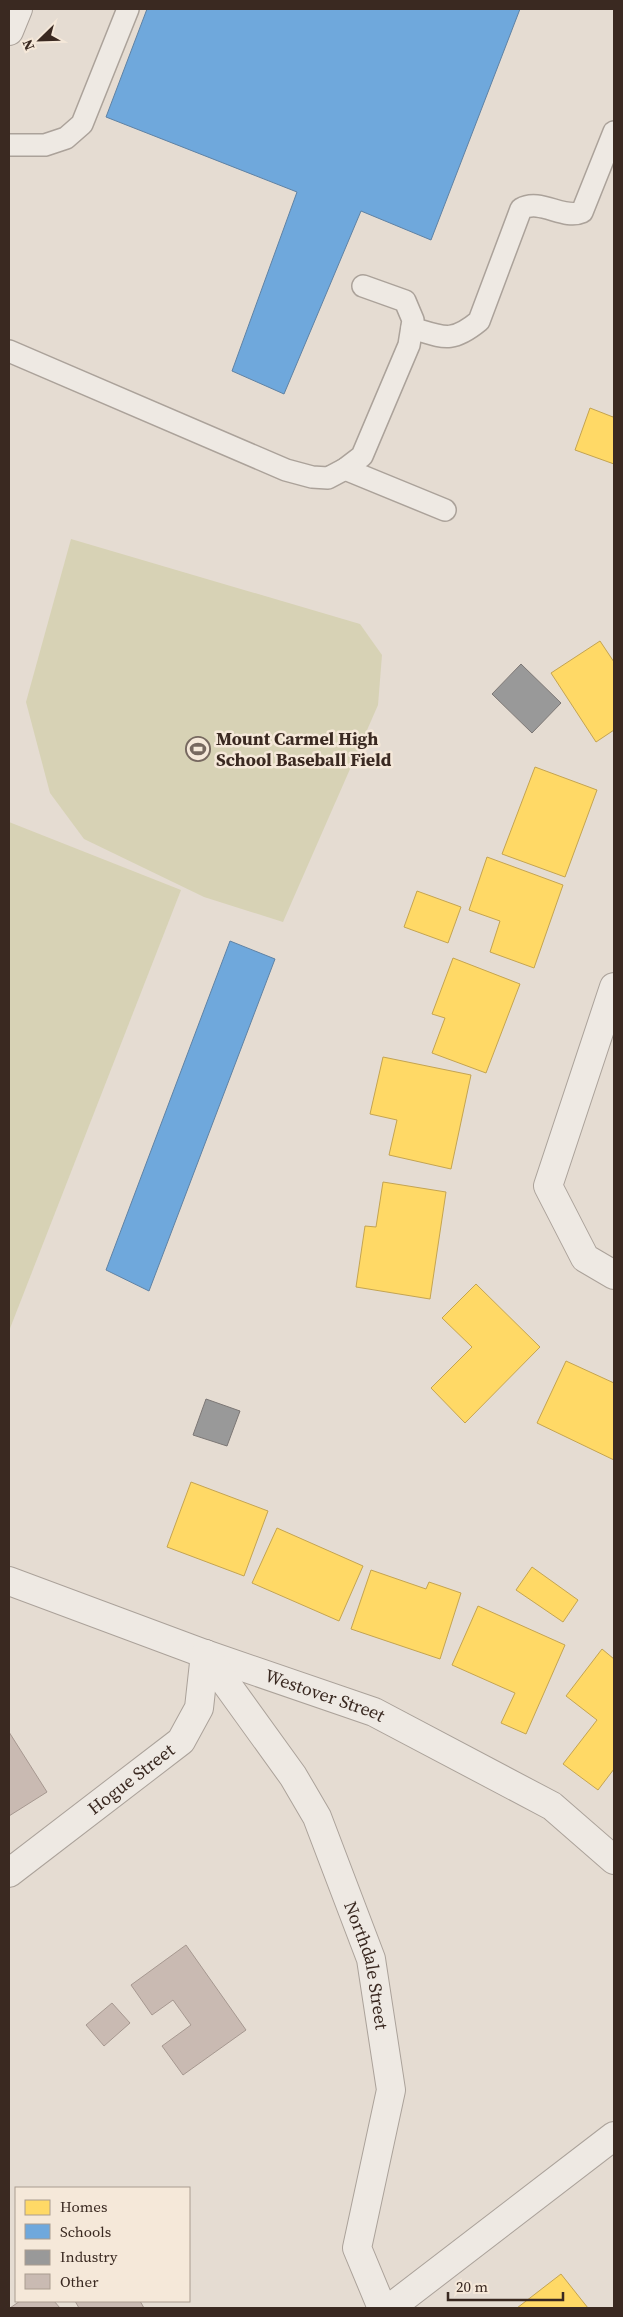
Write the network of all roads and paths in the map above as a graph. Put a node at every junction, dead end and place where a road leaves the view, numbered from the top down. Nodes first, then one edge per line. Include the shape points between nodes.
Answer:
1 (18, 9) edge
2 (128, 9) edge
3 (9, 32) edge
4 (614, 132) edge
5 (9, 145) edge
6 (363, 286) dead end
7 (412, 328) junction
8 (9, 352) edge
9 (345, 469) junction
10 (445, 510) dead end
11 (614, 987) edge
12 (614, 1274) edge
13 (9, 1580) edge
14 (205, 1654) junction
15 (614, 1860) edge
16 (9, 1873) edge
17 (614, 2136) edge
18 (382, 2308) edge
19 (390, 2308) edge

1 - 3 street
2 - 5 lane via 82,124 66,138 45,145
4 - 7 lane via 582,212 538,206 521,209 479,321 472,328 446,338
6 - 7 lane via 405,301 413,320
7 - 9 lane via 409,345 362,456
8 - 9 lane via 286,470 328,478
9 - 10 lane
11 - 12 street via 548,1186 585,1258
13 - 14 street, Westover Street
14 - 15 street, Westover Street via 374,1712 552,1806
14 - 16 street, Hogue Street via 199,1708 181,1741
14 - 18 street, Northdale Street via 293,1776 317,1817 371,1959 391,2090 357,2248
17 - 19 street

